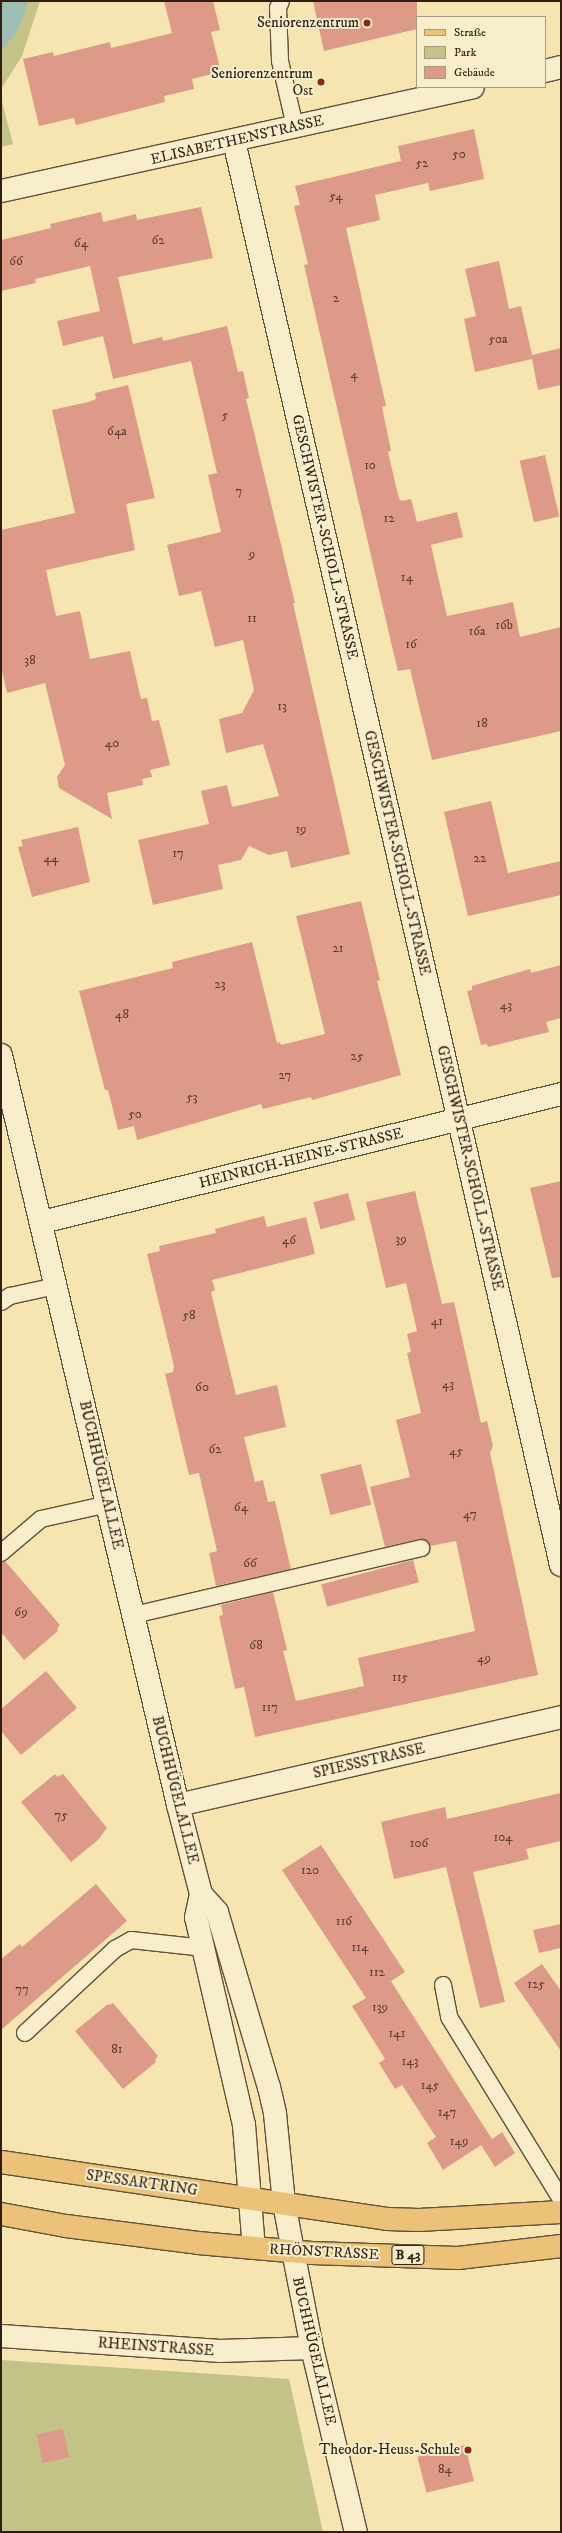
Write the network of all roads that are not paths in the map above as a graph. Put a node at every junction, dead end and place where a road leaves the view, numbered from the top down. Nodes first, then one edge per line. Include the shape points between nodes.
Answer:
1 (281, 1) edge
2 (561, 67) edge
3 (546, 71) edge
4 (469, 88) edge
5 (295, 127) junction
6 (234, 141) junction
7 (1, 192) edge
8 (1, 1055) edge
9 (561, 1094) edge
10 (458, 1119) junction
11 (42, 1222) junction
12 (56, 1286) junction
13 (1, 1302) edge
14 (108, 1504) junction
15 (421, 1548) dead end
16 (1, 1554) edge
17 (561, 1565) edge
18 (134, 1615) junction
19 (561, 1717) edge
20 (178, 1805) junction
21 (201, 1894) junction
22 (205, 1948) junction
23 (443, 1985) dead end
24 (25, 2033) dead end
25 (1, 2162) edge
26 (252, 2199) junction
27 (561, 2199) edge
28 (284, 2203) junction
29 (561, 2212) edge
30 (1, 2214) edge
31 (561, 2246) edge
32 (254, 2248) junction
33 (293, 2252) junction
34 (1, 2336) edge
35 (312, 2348) junction
36 (356, 2532) edge

1 - 5 lane via 278,8 280,61
2 - 3 street
4 - 5 street, ELISABETHENSTRASSE
5 - 6 street, ELISABETHENSTRASSE
6 - 7 street, ELISABETHENSTRASSE
6 - 10 street, GESCHWISTER-SCHOLL-STRASSE
8 - 11 street, BUCHHÜGELALLEE
9 - 10 street, HEINRICH-HEINE-STRASSE
10 - 11 street, HEINRICH-HEINE-STRASSE
10 - 17 street, GESCHWISTER-SCHOLL-STRASSE
11 - 12 street, BUCHHÜGELALLEE
12 - 13 lane via 10,1296
12 - 14 street, BUCHHÜGELALLEE
14 - 16 lane via 42,1518
14 - 18 street, BUCHHÜGELALLEE
15 - 18 lane
18 - 20 street, BUCHHÜGELALLEE
19 - 20 street, SPIESSSTRASSE
20 - 21 street, BUCHHÜGELALLEE
21 - 22 street, BUCHHÜGELALLEE via 196,1917
21 - 28 street, BUCHHÜGELALLEE via 217,1912 269,2087 275,2114
22 - 24 lane via 131,1940 115,1949
22 - 26 street, BUCHHÜGELALLEE via 244,2125
23 - 27 lane via 449,2017
25 - 26 main road, SPESSARTRING
26 - 28 main road, SPESSARTRING
26 - 32 street, BUCHHÜGELALLEE
28 - 29 main road via 387,2219 419,2220
28 - 33 street, BUCHHÜGELALLEE
30 - 32 main road, B 43 via 66,2226
31 - 33 main road, RHÖNSTRASSE / B 43 via 458,2258
32 - 33 main road, RHÖNSTRASSE / B 43
33 - 35 street, BUCHHÜGELALLEE
34 - 35 street, RHEINSTRASSE via 220,2351
35 - 36 street, BUCHHÜGELALLEE

